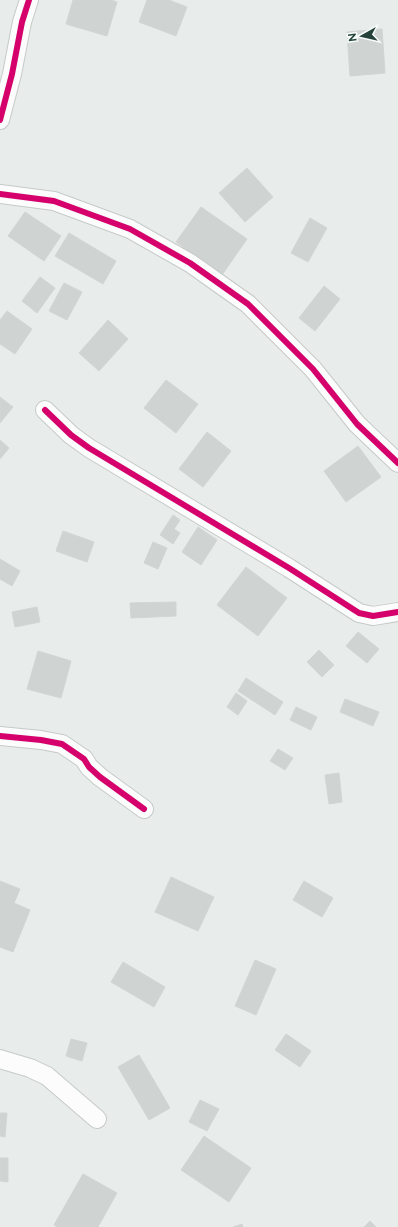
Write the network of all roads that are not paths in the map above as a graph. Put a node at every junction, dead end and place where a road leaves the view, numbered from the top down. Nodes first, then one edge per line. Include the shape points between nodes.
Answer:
1 (29, 0) edge
2 (0, 120) edge
3 (0, 194) edge
4 (45, 410) dead end
5 (398, 464) edge
6 (398, 612) edge
7 (0, 736) edge
8 (144, 809) dead end
9 (0, 1059) edge
10 (98, 1119) dead end

1 - 2 street
3 - 5 street via 54,201 130,229 190,263 248,304 313,369 358,424
4 - 6 street via 89,448 360,613 373,616
7 - 8 street via 62,744 84,759 100,777
9 - 10 street via 47,1076

